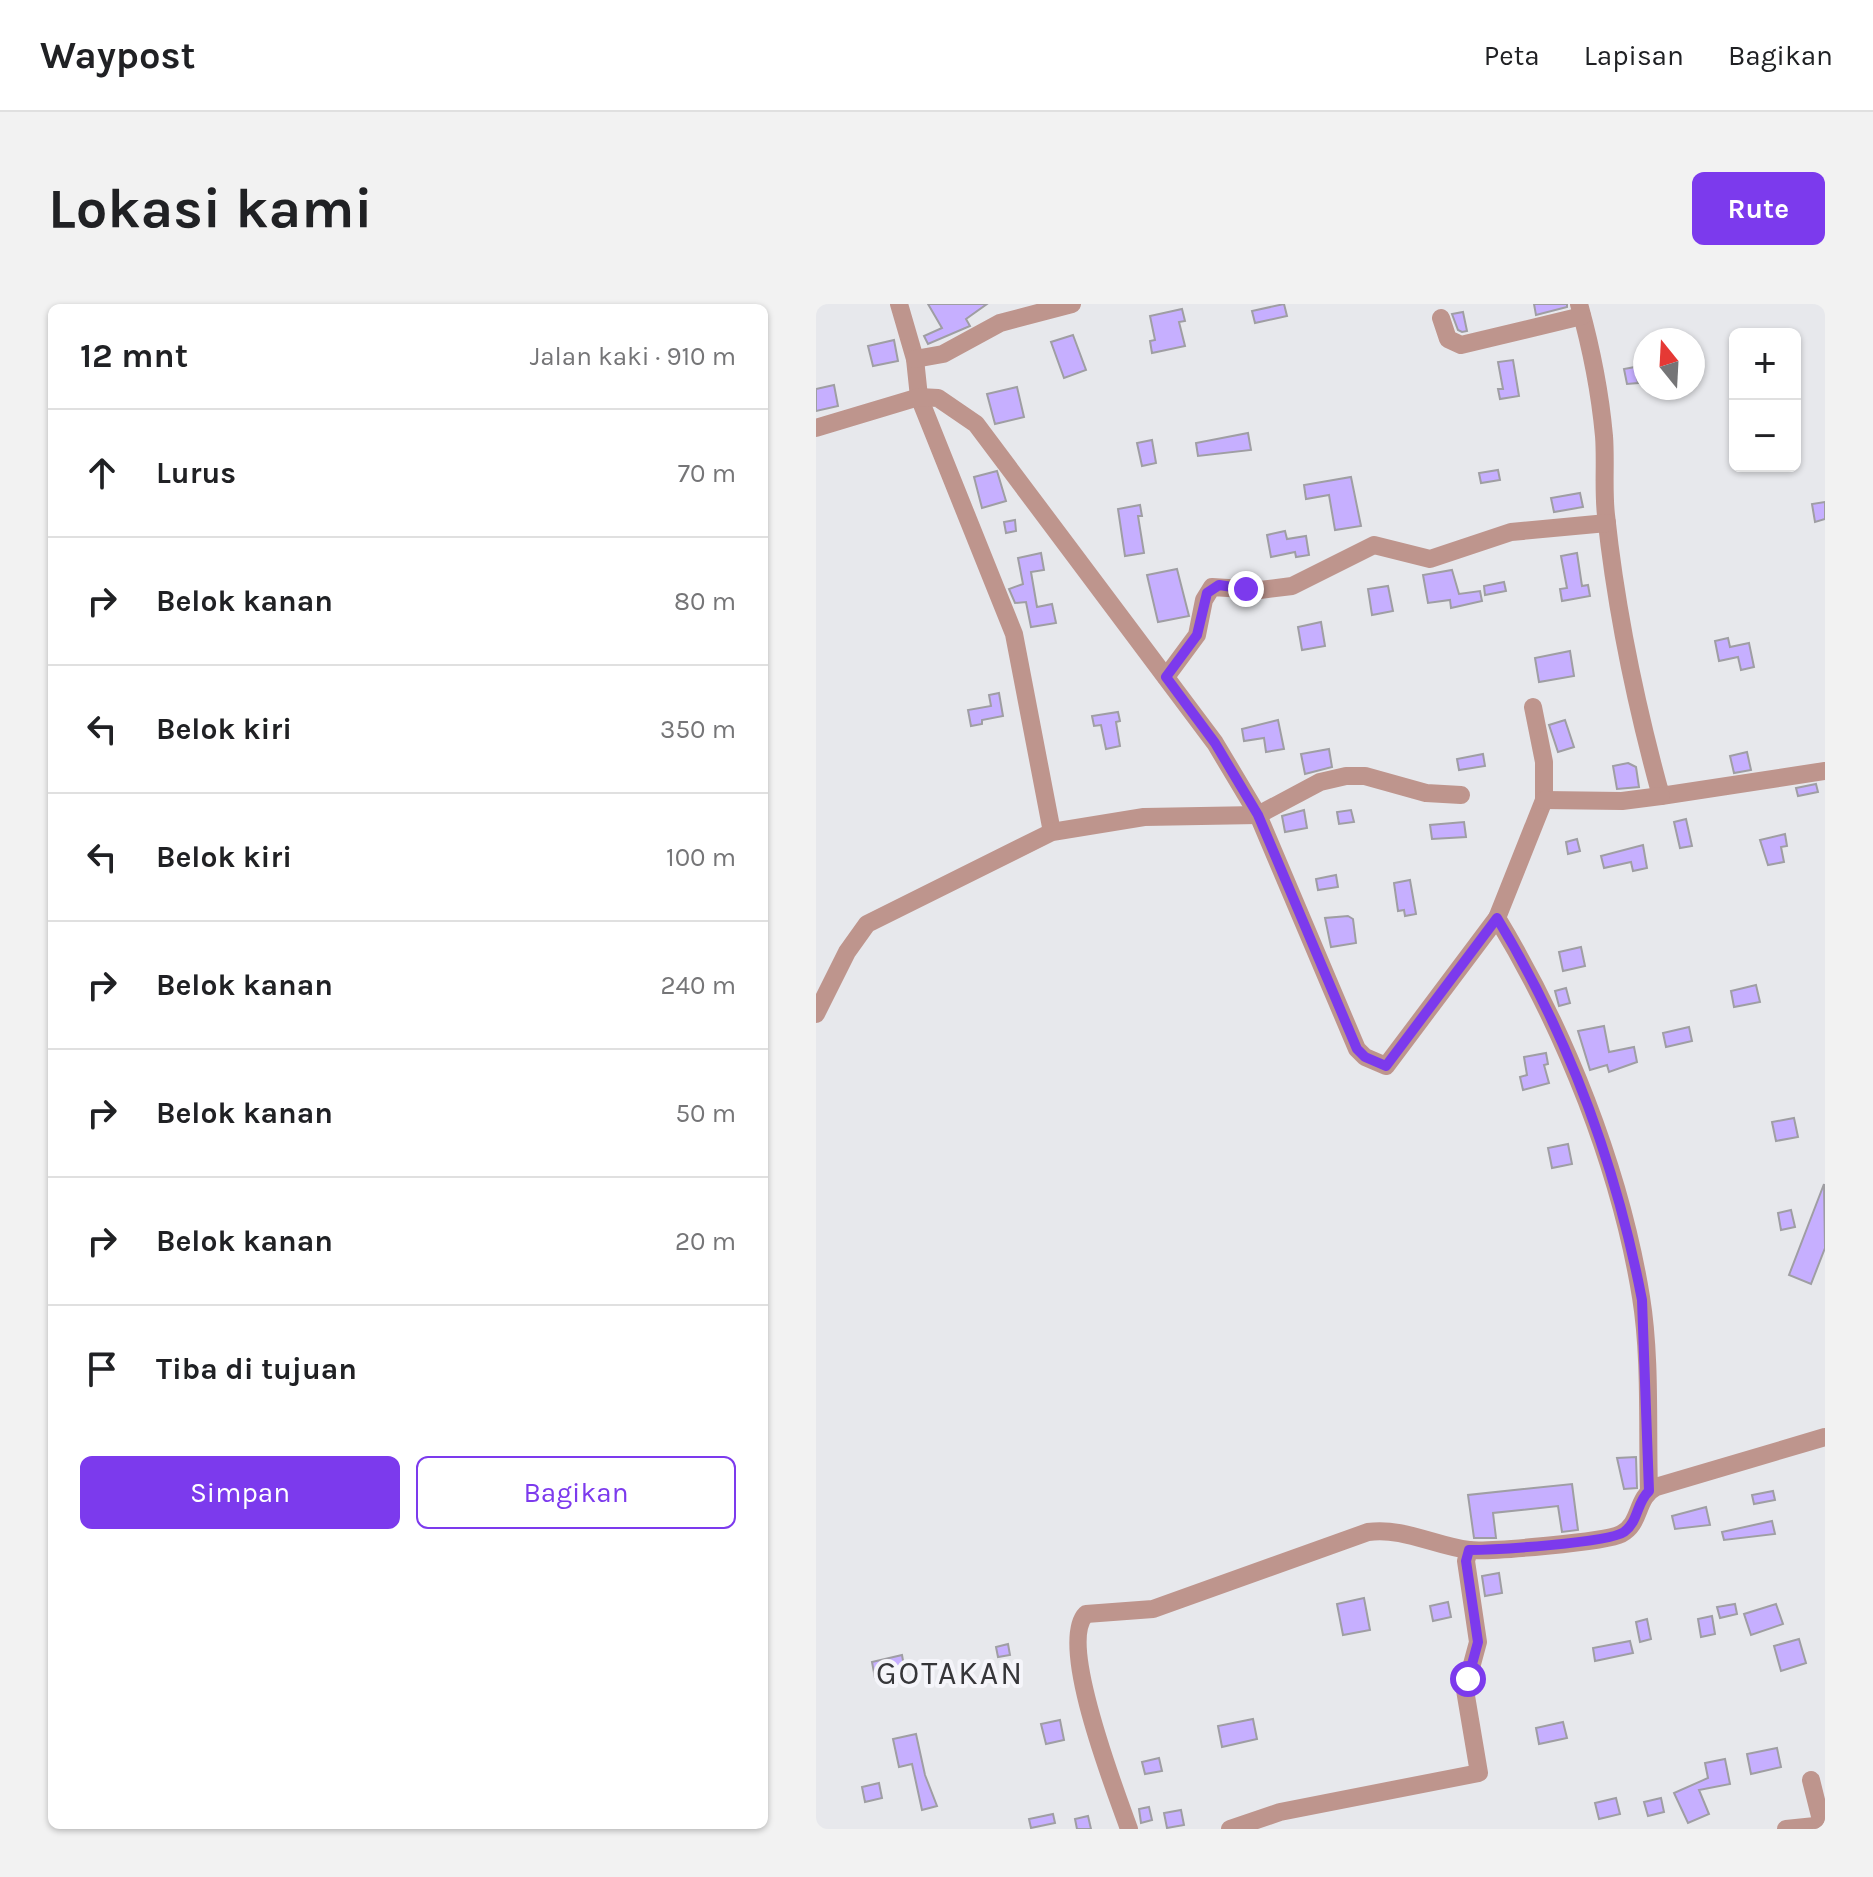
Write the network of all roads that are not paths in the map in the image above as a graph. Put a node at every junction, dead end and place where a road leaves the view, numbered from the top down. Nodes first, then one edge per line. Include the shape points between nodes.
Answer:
1 (899, 304) edge
2 (1072, 304) edge
3 (1038, 308) edge
4 (1581, 310) edge
5 (1441, 318) dead end
6 (915, 359) junction
7 (919, 397) junction
8 (816, 428) edge
9 (1607, 523) junction
10 (1166, 677) junction
11 (1533, 707) dead end
12 (1825, 771) edge
13 (1461, 795) dead end
14 (1661, 796) junction
15 (1544, 800) junction
16 (1258, 815) junction
17 (1052, 832) junction
18 (1497, 918) junction
19 (816, 1014) edge
20 (1825, 1437) edge
21 (1649, 1491) junction
22 (1469, 1550) junction
23 (1811, 1780) dead end
24 (1824, 1824) edge
25 (1129, 1829) edge
26 (1230, 1829) edge
27 (1786, 1829) edge

1 - 6 street
2 - 3 street
3 - 6 street via 943,354
4 - 5 street via 1461,345 1448,339
4 - 9 street via 1604,435
6 - 7 street
7 - 8 street
7 - 10 street via 938,398 976,424
7 - 17 street via 1014,634
9 - 10 street via 1511,532 1430,559 1374,545 1292,586 1212,587 1197,635
9 - 14 street via 1640,721
10 - 16 street via 1215,743
11 - 15 street via 1544,762
12 - 14 street
13 - 16 street via 1346,776 1320,782
14 - 15 street
15 - 18 street
16 - 17 street via 1144,817
16 - 18 street via 1353,1041 1376,1062 1386,1066
17 - 19 street via 867,924
18 - 21 street via 1568,1049 1616,1193 1642,1300
20 - 21 street
21 - 22 street via 1635,1522 1620,1535 1510,1550
22 - 25 street via 1368,1532 1153,1609 1086,1614 1078,1638 1089,1713
22 - 26 street via 1466,1561 1478,1642 1465,1690 1479,1773 1280,1812
23 - 24 street
24 - 27 street

